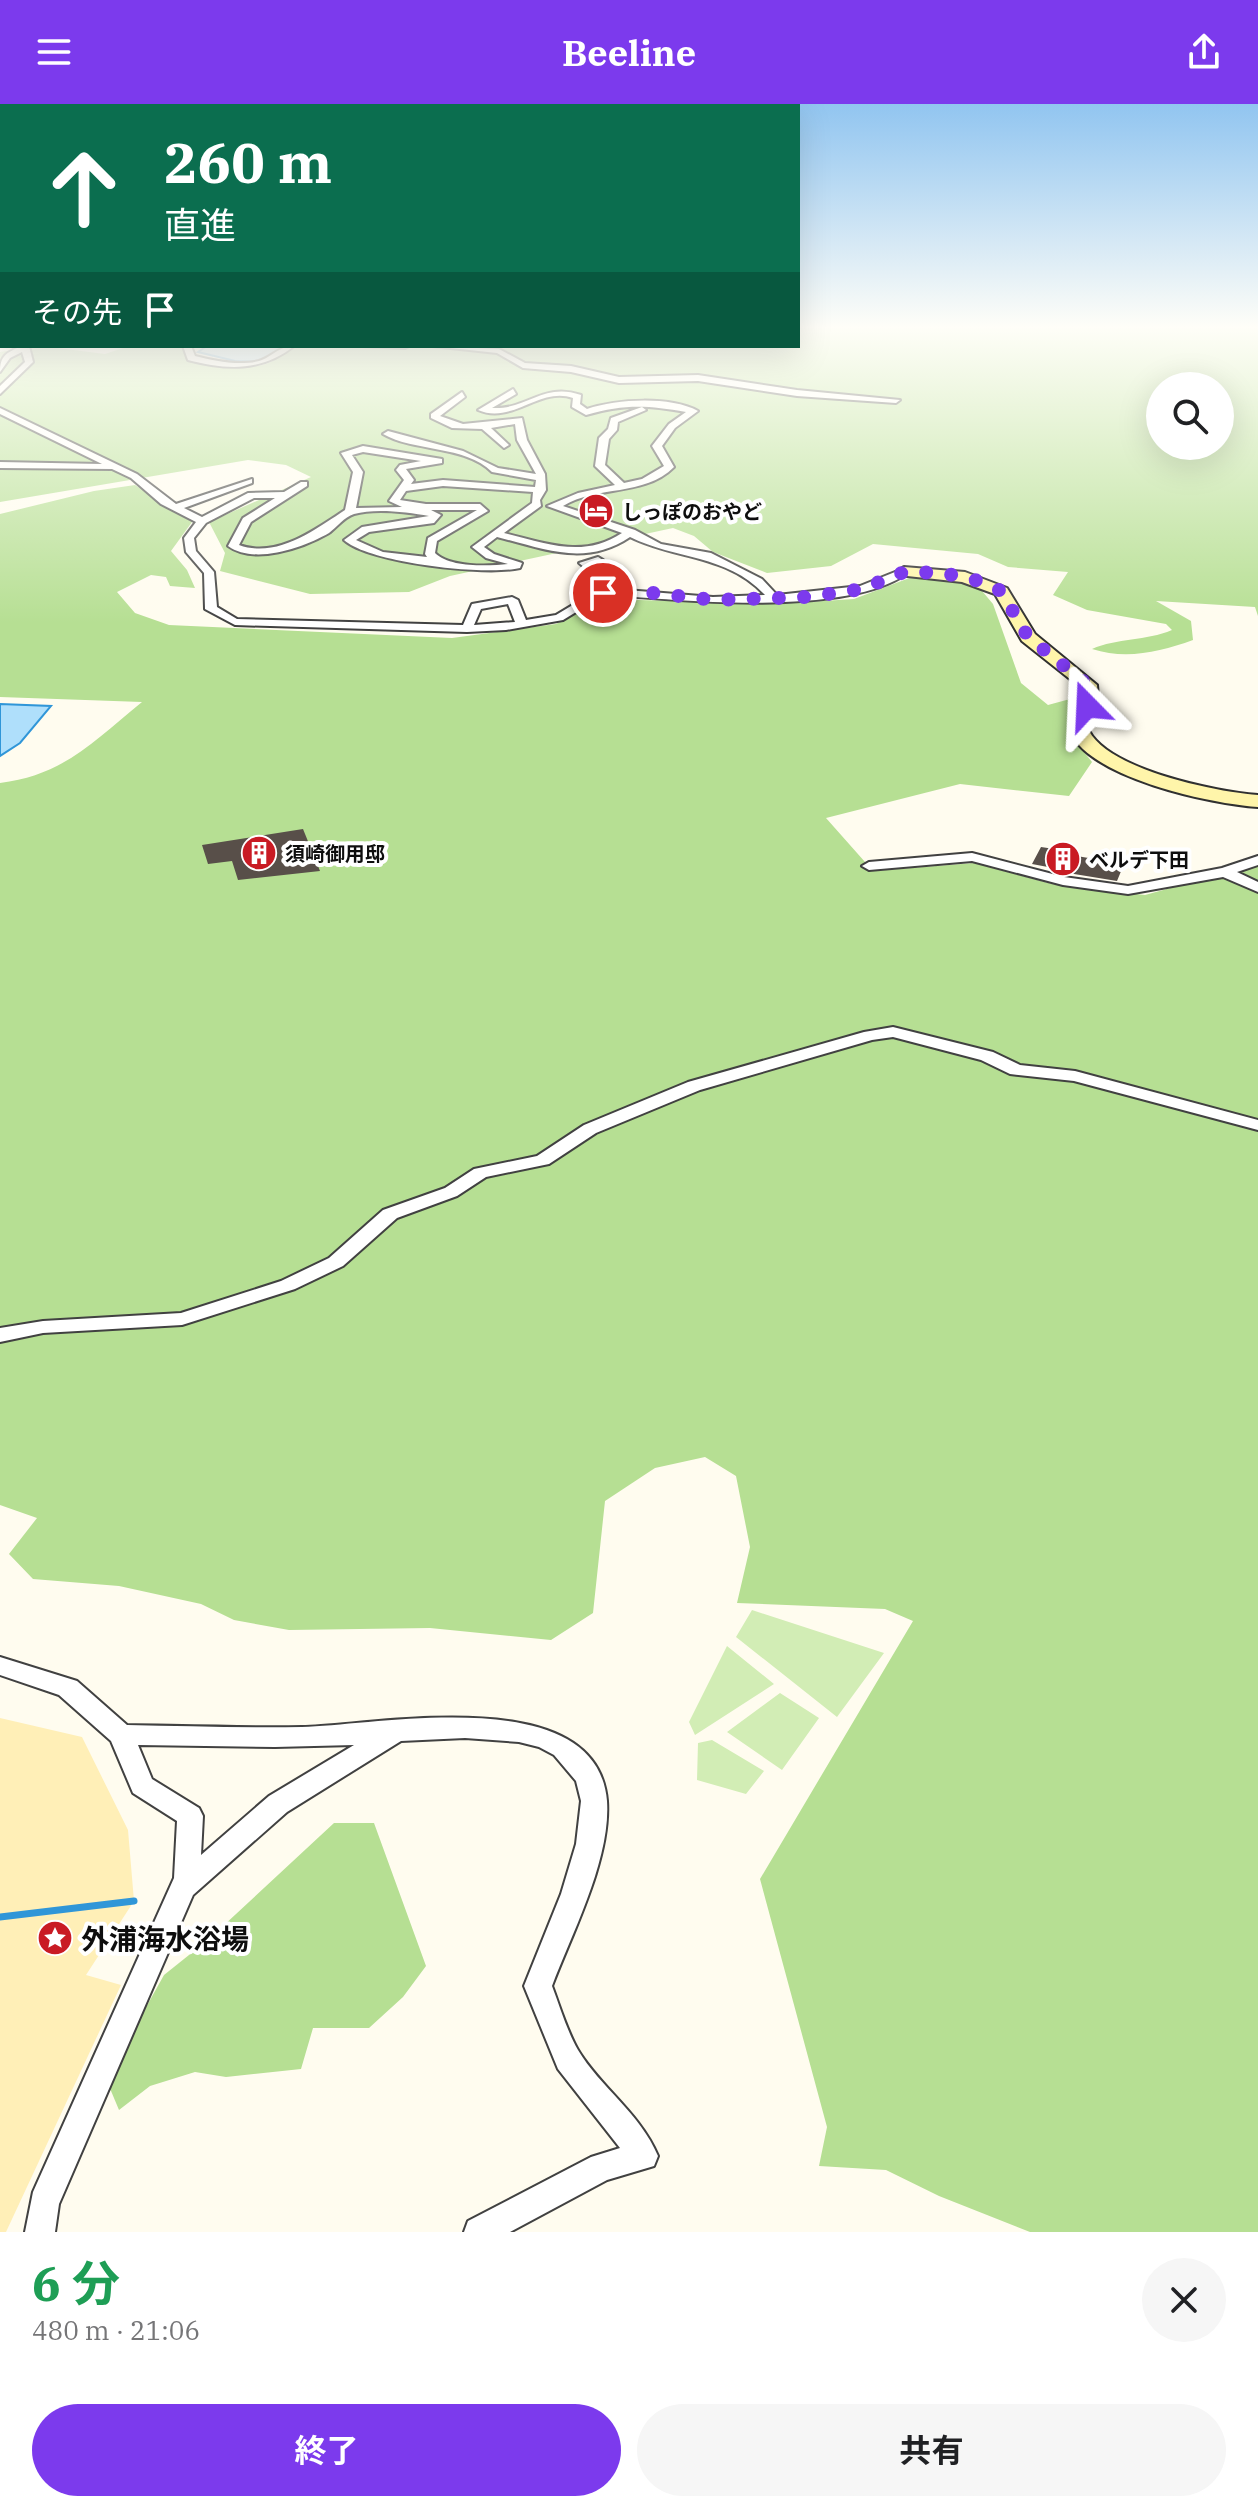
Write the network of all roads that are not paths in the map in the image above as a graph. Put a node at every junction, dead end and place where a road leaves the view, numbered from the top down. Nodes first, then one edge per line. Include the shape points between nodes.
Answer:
1 (28, 424) edge
2 (454, 424) edge
3 (494, 424) edge
4 (520, 424) edge
5 (613, 424) edge
6 (674, 424) edge
7 (484, 426) junction
8 (388, 434) dead end
9 (504, 445) dead end
10 (0, 465) edge
11 (116, 467) junction
12 (249, 481) dead end
13 (304, 484) dead end
14 (540, 484) junction
15 (620, 485) junction
16 (403, 488) junction
17 (290, 495) junction
18 (537, 504) junction
19 (557, 506) junction
20 (176, 507) junction
21 (350, 512) junction
22 (202, 521) junction
23 (631, 532) junction
24 (496, 534) junction
25 (598, 560) dead end
26 (437, 561) junction
27 (904, 572) joint
28 (622, 592) junction
29 (774, 598) junction
30 (522, 625) junction
31 (467, 629) junction
32 (1258, 801) edge
33 (1258, 860) edge
34 (869, 866) dead end
35 (1225, 872) junction
36 (1258, 888) edge
37 (1258, 1125) edge
38 (0, 1335) edge
39 (0, 1666) edge
40 (392, 1734) junction
41 (121, 1735) junction
42 (183, 1887) junction
43 (40, 2232) edge
44 (479, 2232) edge

1 - 11 street
2 - 7 street
3 - 7 street
4 - 14 street via 523,443 537,462
5 - 15 street via 604,438 600,466
6 - 15 street via 657,446 667,471
7 - 9 street
8 - 14 street via 460,453
10 - 11 street
11 - 20 street
12 - 20 street
13 - 17 street
14 - 16 street
14 - 18 street
15 - 19 street
16 - 21 street via 409,480 403,467 439,461 352,450 346,453 358,472
16 - 26 street via 395,498 399,504 468,505 483,511 432,540 430,554
17 - 21 street via 247,520 233,546 257,550 293,542 323,531
17 - 22 street via 252,495
18 - 19 street
18 - 24 street
19 - 23 street
20 - 22 street
21 - 26 street via 436,515 430,521 360,530 349,540 373,553
22 - 31 street via 188,544 209,572 211,609 222,618 253,625
23 - 24 street via 610,546 591,550
23 - 29 street via 658,547 707,555 758,581
24 - 26 street via 477,547 516,566 483,571
25 - 28 street via 584,563
27 - 29 street via 862,589
27 - 32 main road via 965,577 1001,591 1028,637 1091,690 1079,728 1095,751 1205,792
28 - 29 street via 713,600
28 - 30 street via 595,596 559,618
30 - 31 street
30 - 31 street via 512,600 506,598 476,606
33 - 35 street
34 - 35 street via 972,857 1063,881 1128,890
35 - 36 street
37 - 38 street via 1075,1076 1016,1070 987,1056 893,1032 870,1035 694,1086 590,1129 543,1160 480,1173 451,1192 390,1214 336,1262 288,1285 182,1319 43,1327
39 - 41 street via 68,1688
40 - 41 street
40 - 42 street via 278,1804
40 - 44 street via 513,1730 548,1739 583,1766 594,1800 589,1845 538,1986 568,2060 643,2156 602,2167
41 - 42 street via 142,1786 190,1816
42 - 43 street via 44,2203

